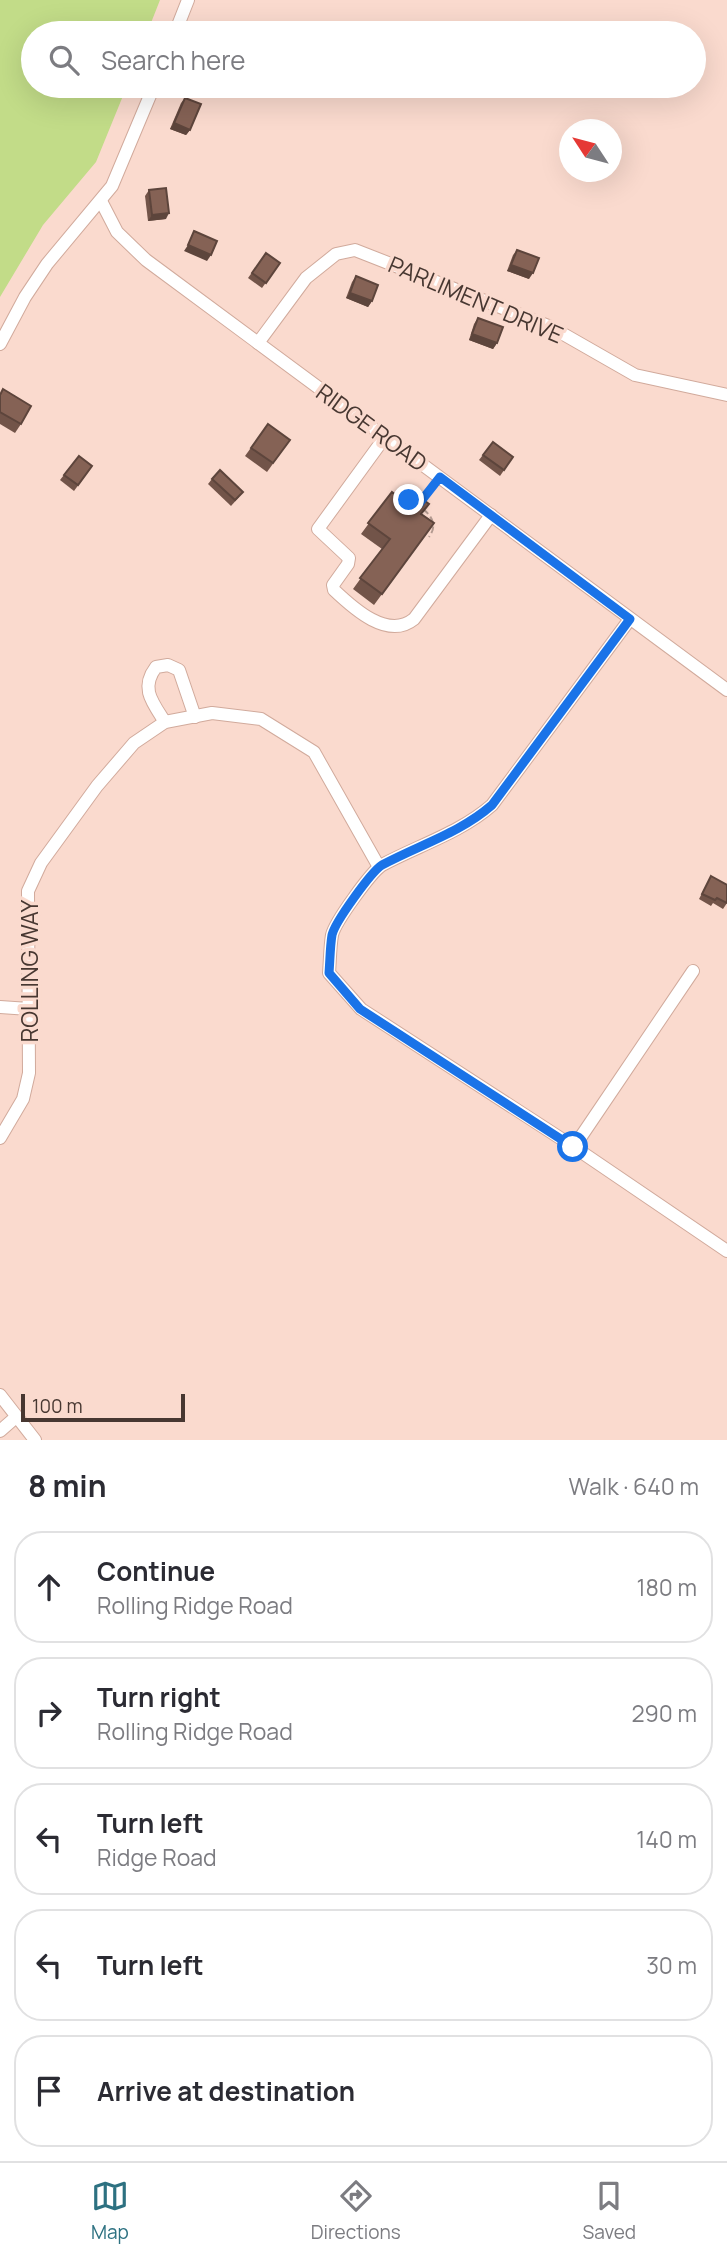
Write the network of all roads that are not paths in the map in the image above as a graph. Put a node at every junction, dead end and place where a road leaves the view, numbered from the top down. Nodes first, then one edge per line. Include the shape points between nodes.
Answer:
1 (188, 0) edge
2 (180, 21) edge
3 (149, 98) edge
4 (101, 201) junction
5 (258, 343) junction
6 (0, 344) edge
7 (727, 396) edge
8 (385, 437) junction
9 (491, 515) junction
10 (630, 619) junction
11 (727, 690) edge
12 (195, 716) junction
13 (165, 722) junction
14 (379, 867) junction
15 (693, 971) dead end
16 (0, 1007) edge
17 (29, 1009) junction
18 (0, 1138) edge
19 (573, 1147) junction
20 (727, 1251) edge
21 (0, 1395) edge
22 (16, 1417) junction
23 (0, 1431) edge
24 (35, 1440) edge

1 - 2 street
3 - 4 street via 120,169
4 - 5 street, RIDGE ROAD via 117,232 135,252
4 - 6 street via 47,264
5 - 7 street, PARLIMENT DRIVE via 306,278 336,254 355,250 551,327 635,375
5 - 8 street, RIDGE ROAD
8 - 9 street, RIDGE ROAD
8 - 9 street via 318,526 349,558 333,588 355,607 382,624 400,627 409,623
9 - 10 street, RIDGE ROAD
10 - 11 street, RIDGE ROAD
10 - 14 street via 492,805 430,844
12 - 13 street, ROLLING WAY
12 - 13 street via 179,670 168,665 156,667 147,679 148,692
12 - 14 street, ROLLING WAY via 212,713 261,719 314,752
13 - 17 street, ROLLING WAY via 134,743 41,863 28,891
14 - 19 street via 332,932 329,973 360,1009
15 - 19 street
16 - 17 street
17 - 18 street, ROLLING WAY via 29,1073 23,1099
19 - 20 street
21 - 22 street
22 - 23 street
22 - 24 street

